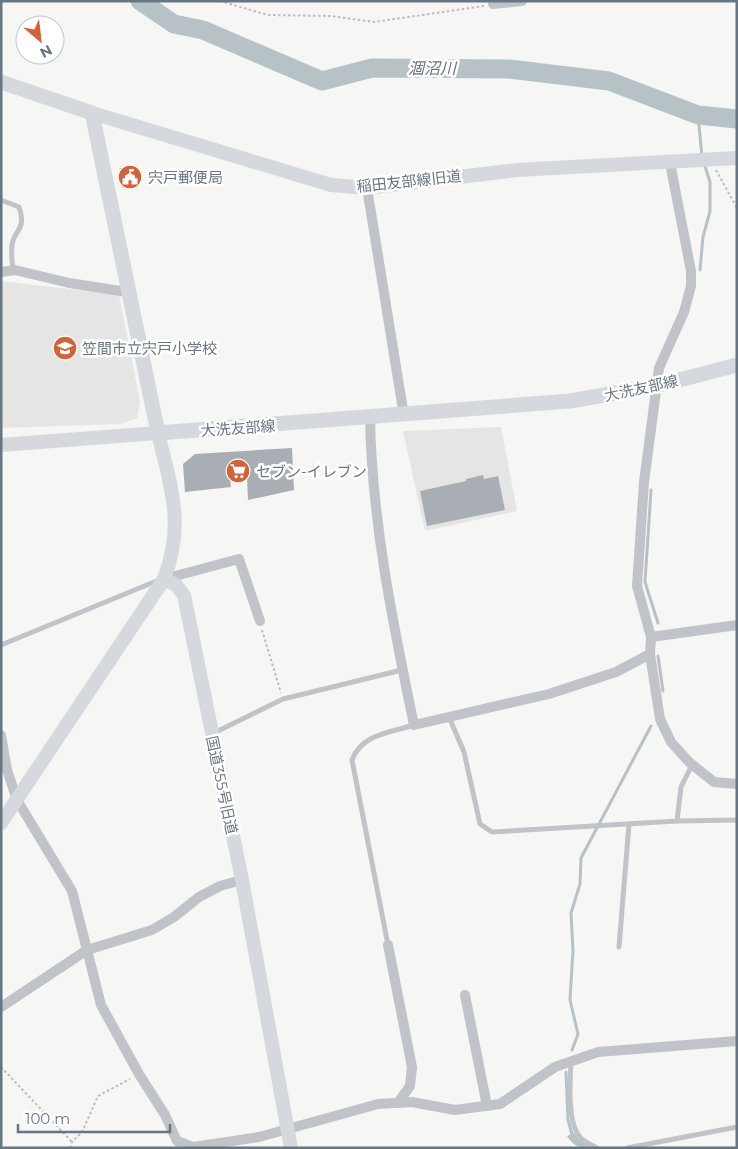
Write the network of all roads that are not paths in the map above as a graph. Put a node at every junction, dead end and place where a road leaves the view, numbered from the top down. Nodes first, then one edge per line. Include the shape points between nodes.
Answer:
1 (522, 1) edge
2 (493, 4) road end
3 (1, 82) edge
4 (92, 113) junction
5 (737, 158) edge
6 (670, 163) junction
7 (367, 188) junction
8 (1, 200) edge
9 (13, 270) junction
10 (1, 272) edge
11 (128, 292) junction
12 (737, 365) edge
13 (656, 386) junction
14 (404, 416) junction
15 (370, 419) junction
16 (158, 434) junction
17 (1, 445) edge
18 (164, 579) junction
19 (260, 621) road end
20 (737, 625) edge
21 (651, 637) junction
22 (1, 645) edge
23 (650, 654) junction
24 (402, 670) junction
25 (449, 717) junction
26 (414, 725) junction
27 (212, 734) junction
28 (1, 735) edge
29 (692, 764) junction
30 (737, 784) edge
31 (17, 800) junction
32 (737, 820) edge
33 (677, 821) junction
34 (1, 823) edge
35 (629, 824) junction
36 (242, 880) junction
37 (388, 945) joint
38 (619, 947) dead end
39 (87, 950) junction
40 (465, 995) dead end
41 (1, 1007) edge
42 (737, 1041) edge
43 (571, 1062) junction
44 (398, 1103) junction
45 (487, 1106) junction
46 (737, 1127) edge
47 (287, 1130) junction
48 (291, 1148) edge
49 (597, 1148) edge
50 (627, 1148) edge

1 - 2 street
3 - 4 main road
4 - 7 street, 稲田友部線旧道 via 331,185
4 - 11 main road
5 - 6 street, 稲田友部線旧道
6 - 7 street, 稲田友部線旧道 via 517,170
6 - 13 street via 692,286 659,368
7 - 14 street
8 - 9 lane via 19,207 22,215 22,228 12,243
9 - 10 street
9 - 11 street
11 - 16 main road
12 - 13 main road, 大洗友部線
13 - 14 main road, 大洗友部線 via 570,401
13 - 21 street via 640,518 637,586
14 - 15 main road, 大洗友部線
15 - 16 main road, 大洗友部線
15 - 24 street via 374,504
16 - 17 street
16 - 18 street via 176,525 172,556
18 - 19 street via 239,559
18 - 22 lane
18 - 27 street, 国道355号旧道 via 176,585 184,595
18 - 31 street
20 - 21 street
21 - 23 street
23 - 25 street via 616,672 550,694
23 - 29 street via 660,719 671,742
24 - 26 street
24 - 27 lane via 283,699
25 - 26 street
25 - 35 lane via 464,752 480,824 492,832
26 - 37 lane via 366,740 356,747 352,760
27 - 36 street, 国道355号旧道
28 - 31 street via 7,770
29 - 30 street via 714,782
29 - 33 lane via 681,787
31 - 34 street
31 - 39 street via 72,891
32 - 33 lane
33 - 35 lane
35 - 38 lane
36 - 39 street via 198,897 152,930
36 - 47 street, 国道355号旧道
37 - 44 street via 412,1067 410,1086
39 - 41 street
39 - 47 street via 101,1005 177,1141 192,1147
40 - 45 street
42 - 43 street via 598,1052
43 - 45 street via 555,1067 500,1104
43 - 49 lane via 574,1123 580,1137
44 - 45 street via 412,1102 456,1110
44 - 47 street via 378,1104
46 - 50 lane
47 - 48 street, 国道355号旧道

